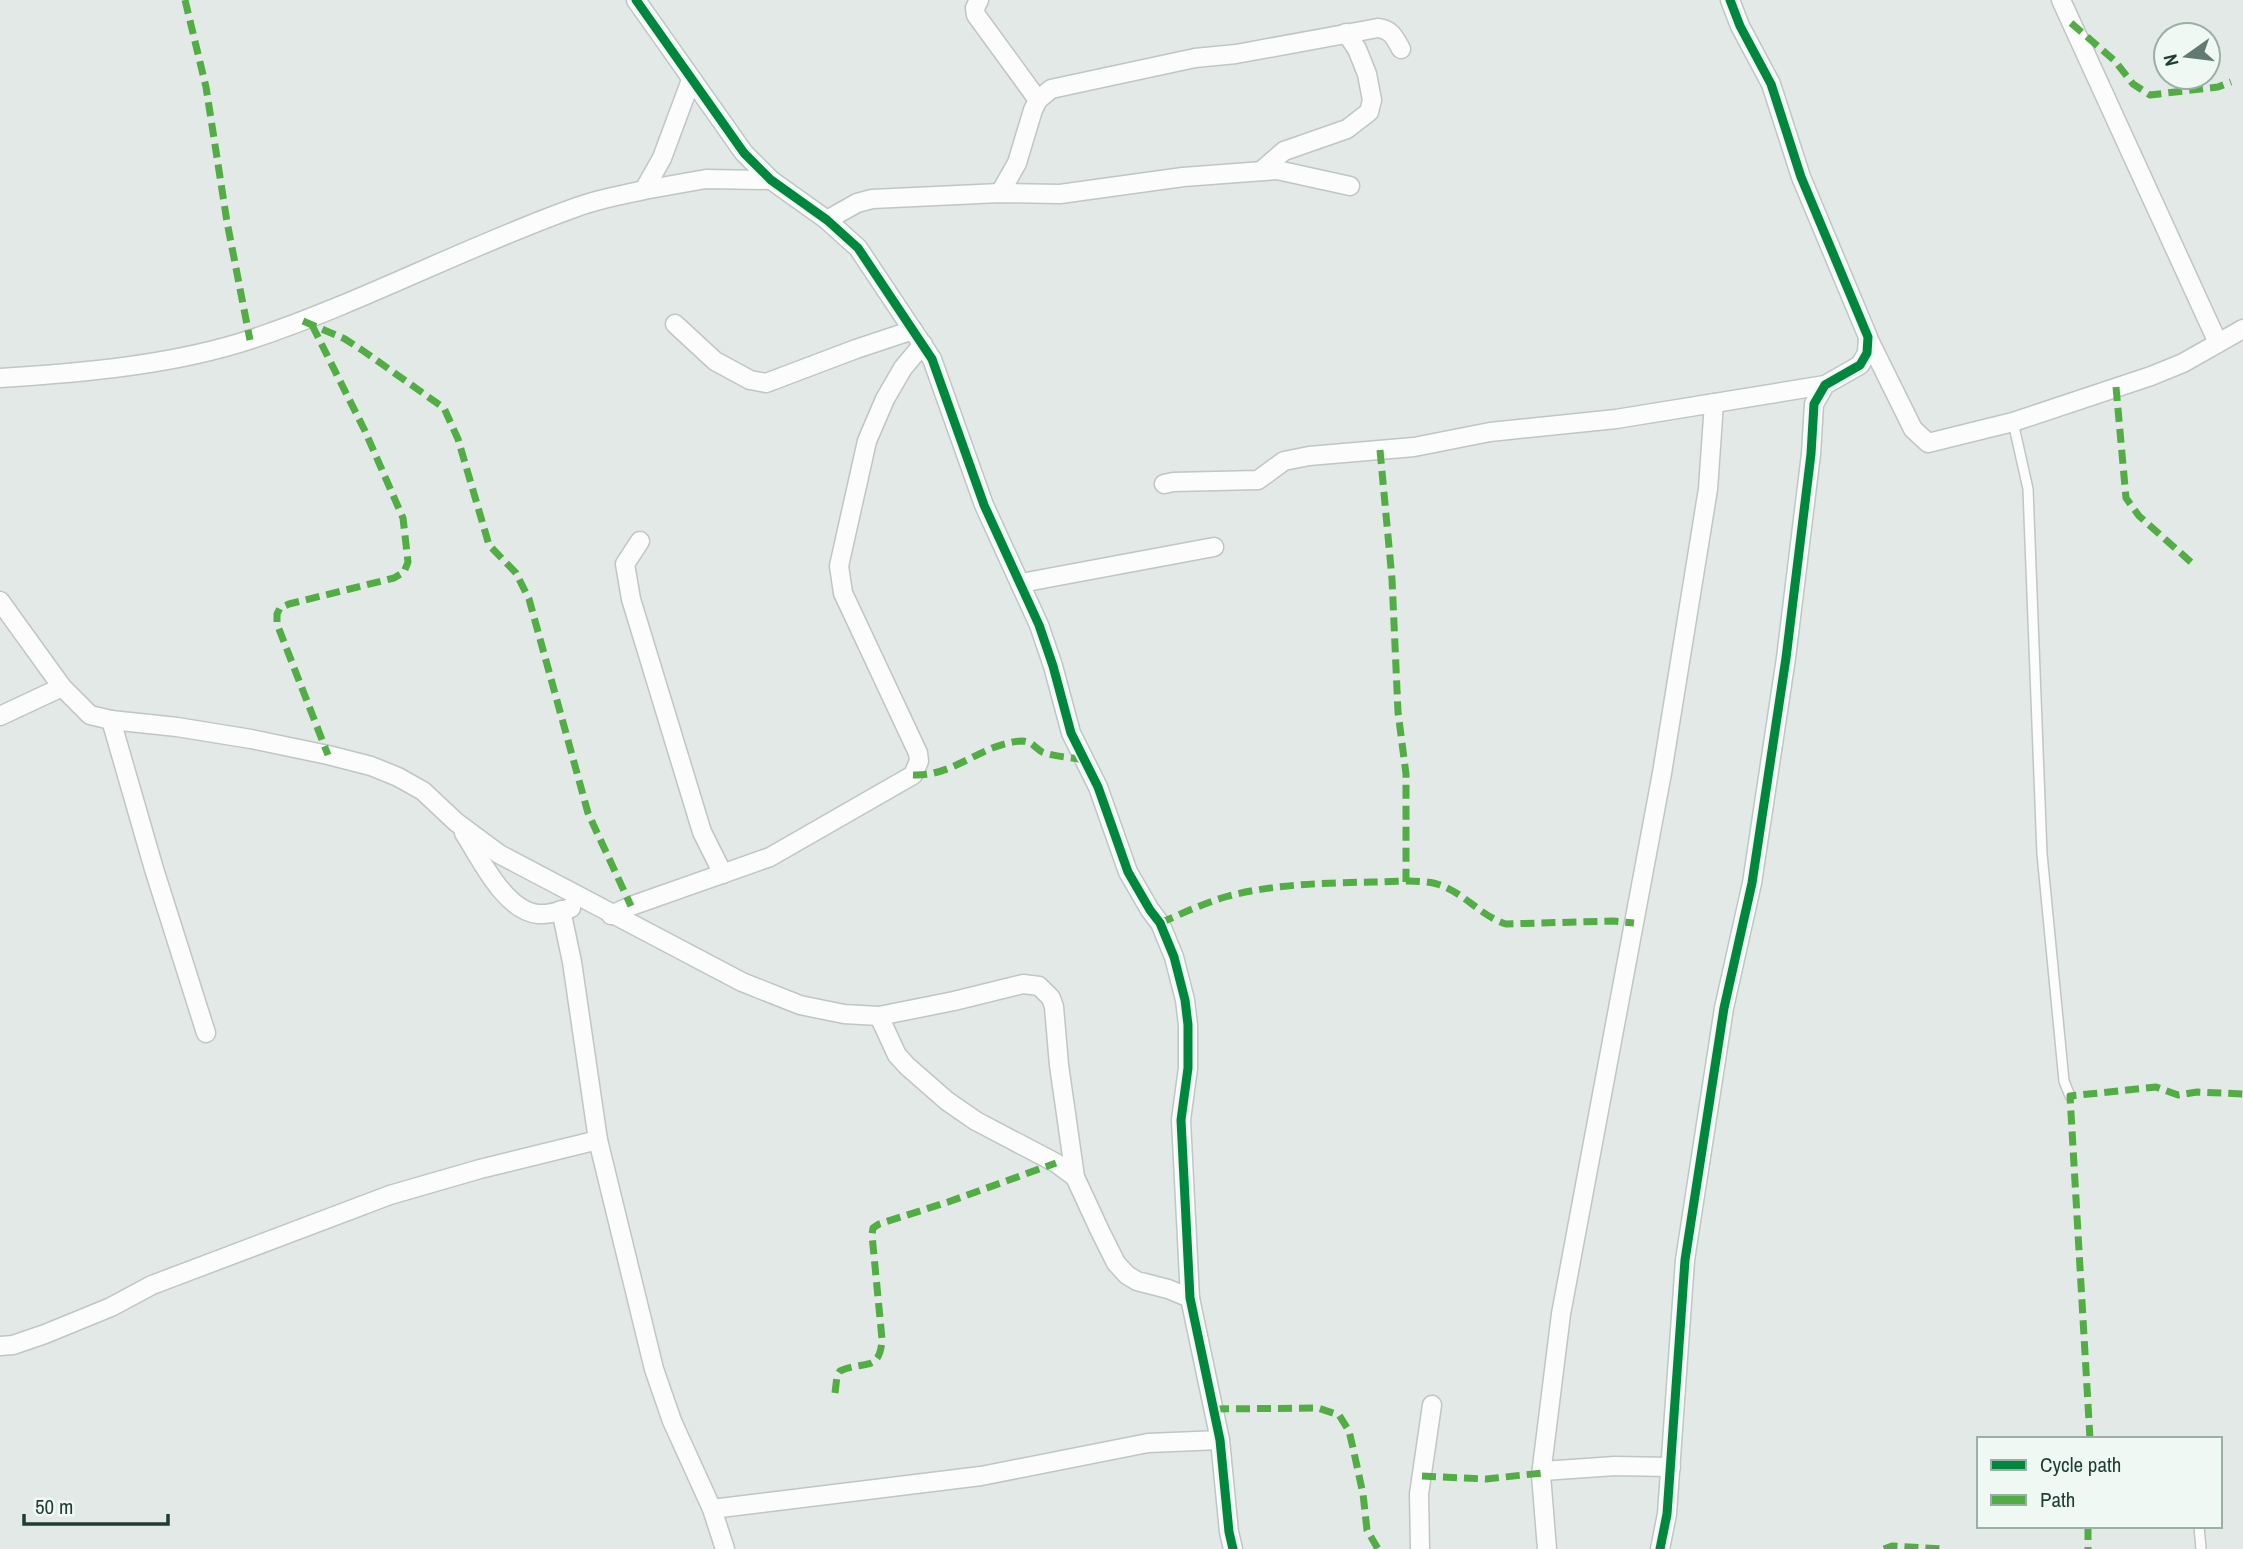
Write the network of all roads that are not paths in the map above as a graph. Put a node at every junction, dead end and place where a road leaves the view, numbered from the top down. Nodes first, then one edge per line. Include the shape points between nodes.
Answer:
1 (636, 0) edge
2 (979, 0) edge
3 (1730, 0) edge
4 (2061, 0) edge
5 (1346, 33) junction
6 (1401, 49) dead end
7 (691, 80) junction
8 (1038, 100) junction
9 (1261, 171) junction
10 (771, 180) junction
11 (1350, 186) dead end
12 (644, 190) junction
13 (1000, 193) junction
14 (827, 220) junction
15 (675, 324) dead end
16 (2243, 329) edge
17 (918, 337) junction
18 (1868, 337) junction
19 (2218, 343) junction
20 (0, 378) edge
21 (1825, 385) junction
22 (1714, 403) junction
23 (2013, 422) junction
24 (1164, 484) dead end
25 (640, 541) dead end
26 (1214, 547) dead end
27 (1021, 583) junction
28 (0, 601) edge
29 (62, 687) junction
30 (0, 716) edge
31 (111, 720) junction
32 (456, 822) junction
33 (723, 874) junction
34 (591, 902) junction
35 (561, 910) junction
36 (611, 915) junction
37 (879, 1016) junction
38 (205, 1033) dead end
39 (2070, 1096) dead end
40 (598, 1140) junction
41 (1075, 1177) junction
42 (1189, 1298) junction
43 (0, 1346) edge
44 (1432, 1405) dead end
45 (1220, 1440) junction
46 (1671, 1467) junction
47 (1543, 1471) junction
48 (712, 1509) junction
49 (2199, 1528) edge
50 (725, 1549) edge
51 (1233, 1549) edge
52 (1420, 1549) edge
53 (1547, 1549) edge
54 (1660, 1549) edge
55 (2201, 1549) edge

1 - 7 street
2 - 8 street via 976,16
3 - 18 street via 1771,84 1801,177
4 - 19 street
5 - 6 street via 1385,28
5 - 8 street via 1066,84
5 - 9 street via 1367,74 1372,100 1369,112 1347,130 1284,151
7 - 10 street via 744,153
7 - 12 street via 662,158
8 - 13 street via 1017,163
9 - 11 street via 1277,170
9 - 13 street via 1060,194
10 - 12 street via 706,178
10 - 14 street
12 - 20 street via 580,206 250,340 122,367
13 - 14 street via 872,199
14 - 17 street via 858,248
15 - 17 street via 715,361 750,380 766,383 826,360
16 - 19 street
17 - 27 street via 932,359 984,505
17 - 33 street via 867,440 839,566 843,593 919,761 913,775 871,800 770,857
18 - 21 street via 1860,365
18 - 23 street via 1913,429 1928,443
19 - 23 street via 2151,376
21 - 22 street
21 - 46 street via 1814,404 1786,657 1752,883 1724,1008 1685,1260
22 - 24 street via 1490,432 1414,447 1310,456 1284,461 1258,480
22 - 47 street via 1708,489 1662,773 1561,1314
23 - 39 lane via 2028,489 2042,854 2064,1081
25 - 33 street via 625,564 628,588 702,832
26 - 27 street
27 - 42 street via 1053,666 1071,733 1098,787 1128,872 1160,923 1180,978 1188,1025 1181,1120
28 - 29 street
29 - 30 street
29 - 31 street via 90,715
31 - 32 street via 251,739 370,766 423,792
31 - 38 street
32 - 34 street via 499,854
32 - 35 street via 502,892 522,910 536,914
33 - 36 street
34 - 35 street
34 - 36 street
35 - 40 street
36 - 37 street via 742,982 800,1005
37 - 41 street via 897,1055 947,1101
37 - 41 street via 1023,985 1039,986 1055,1007
40 - 43 street via 390,1195 173,1277 45,1334
40 - 48 street via 654,1369
41 - 42 street via 1116,1263 1127,1275
42 - 45 street
44 - 52 street via 1419,1494
45 - 48 street via 1148,1443 981,1476
45 - 51 street
46 - 47 street
46 - 54 street
47 - 53 street
48 - 50 street
49 - 55 lane

